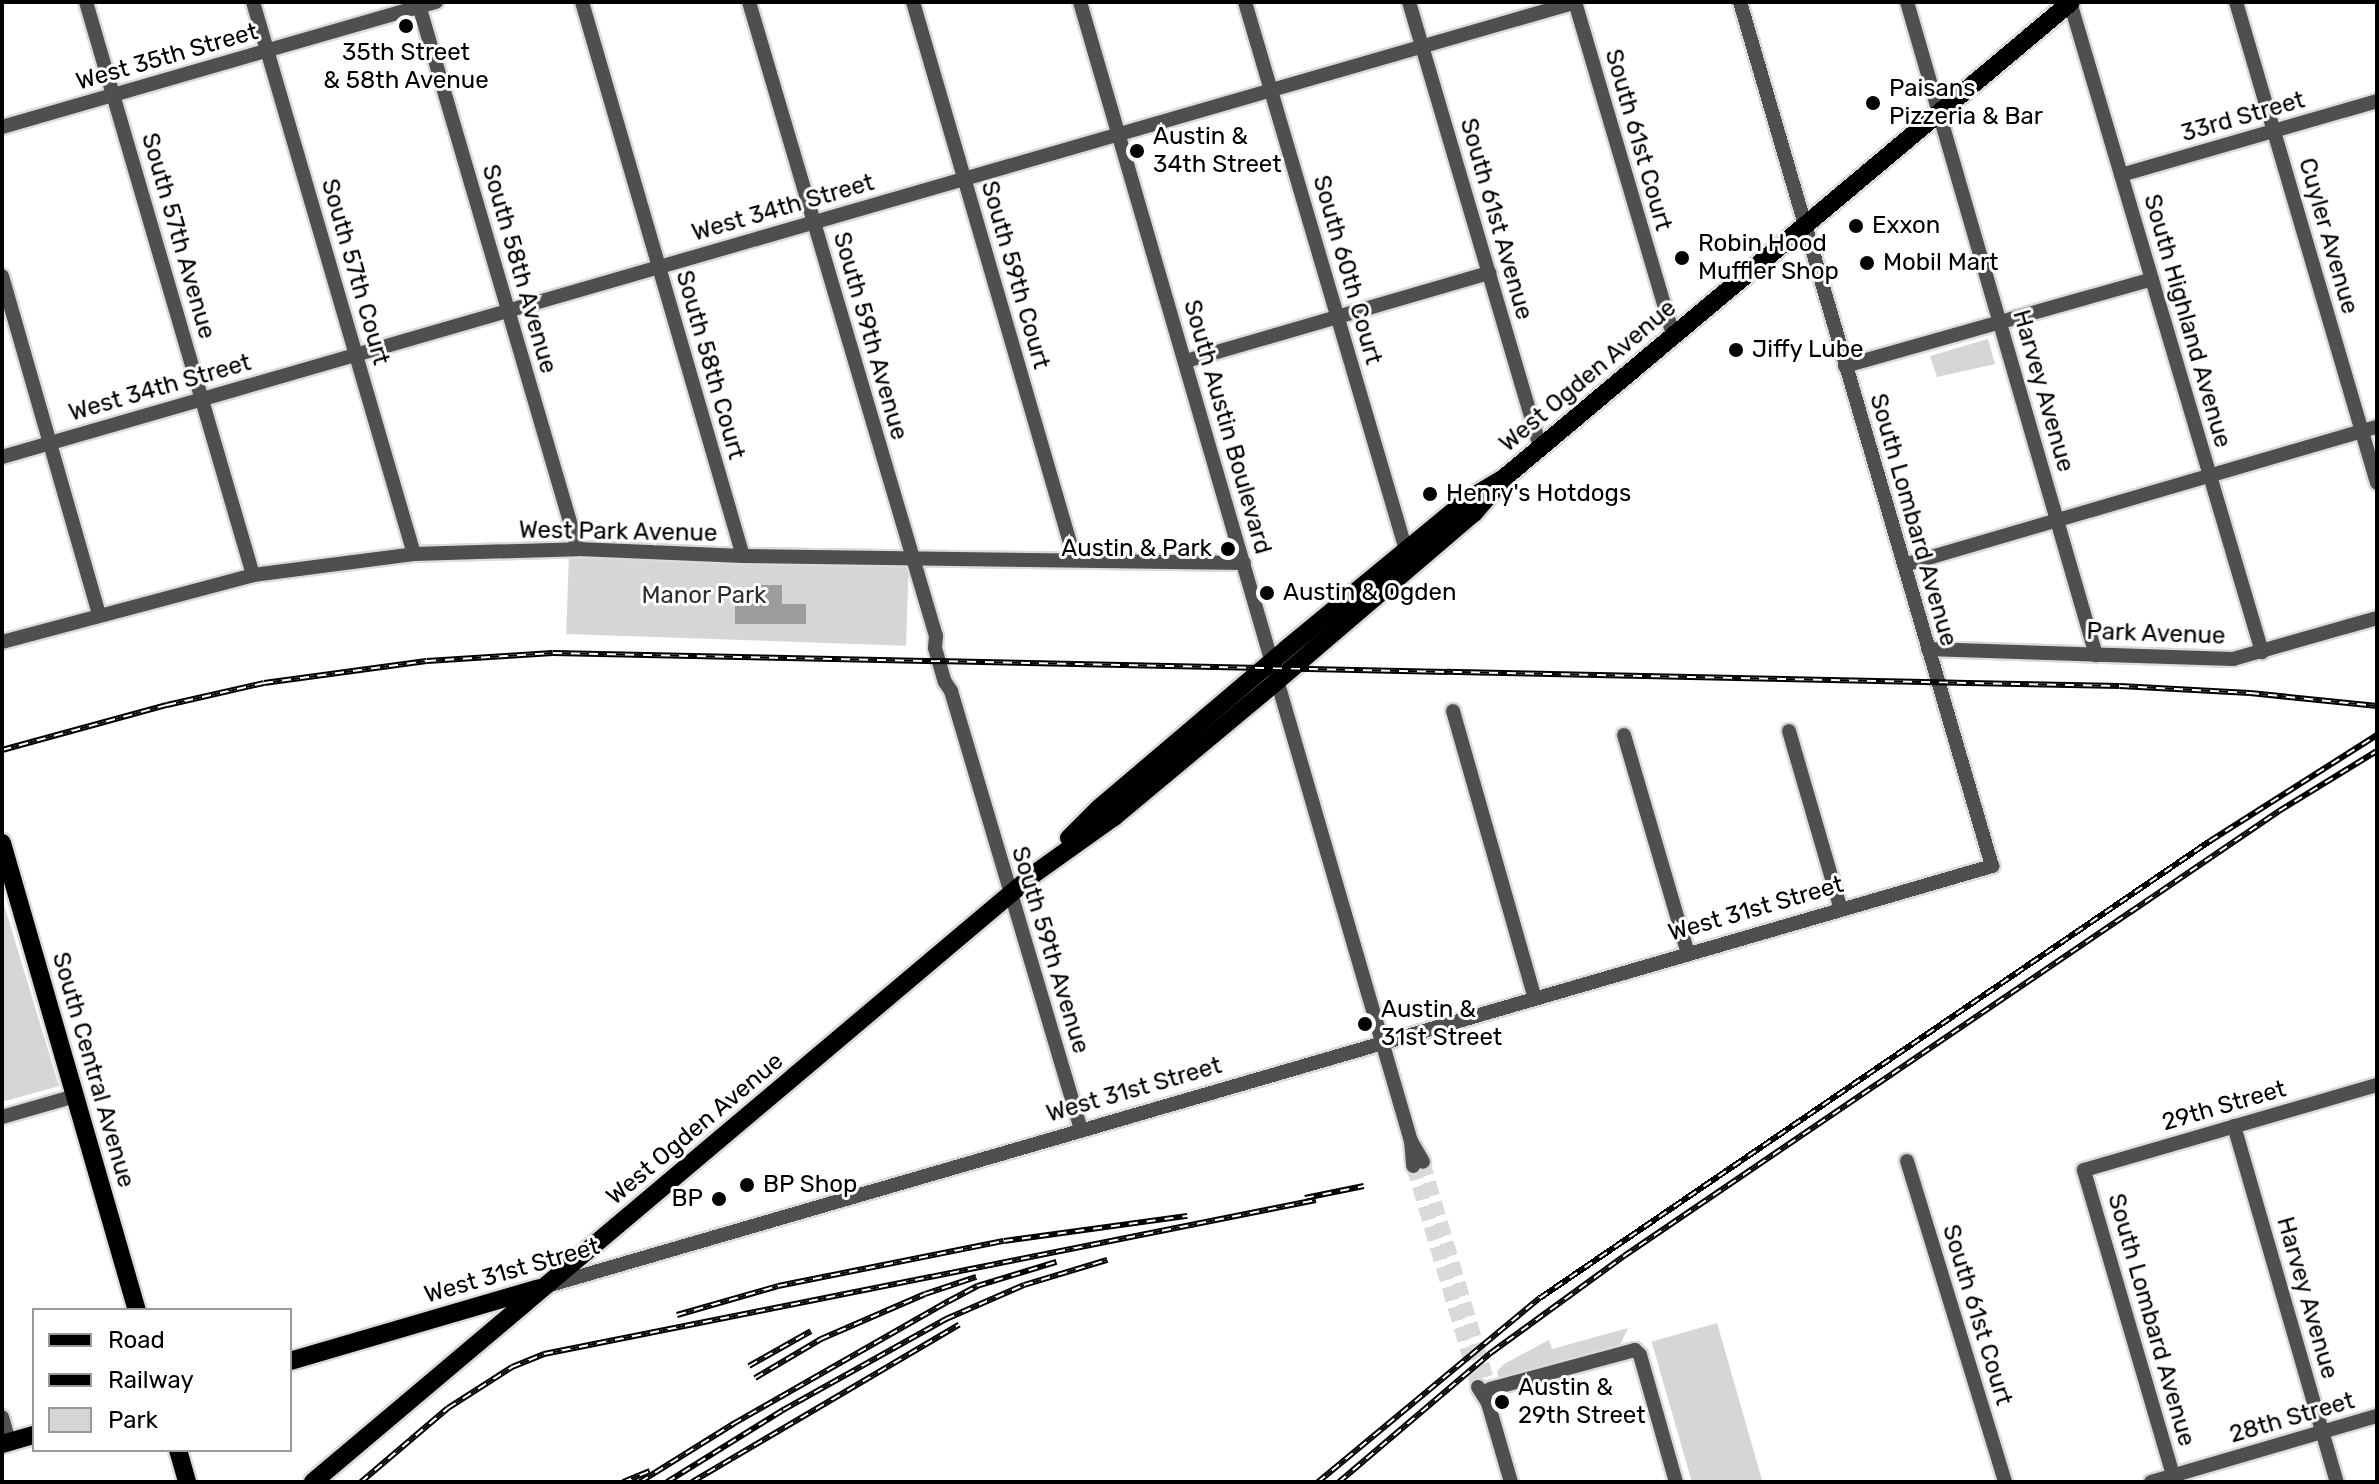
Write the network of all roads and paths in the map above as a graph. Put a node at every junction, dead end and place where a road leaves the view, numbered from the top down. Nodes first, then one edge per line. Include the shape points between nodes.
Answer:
1 (86, 2) edge
2 (253, 2) edge
3 (436, 2) edge
4 (582, 2) edge
5 (749, 2) edge
6 (913, 2) edge
7 (1080, 2) edge
8 (1245, 2) edge
9 (1409, 2) edge
10 (1575, 2) edge
11 (1740, 2) edge
12 (1907, 2) edge
13 (2070, 2) edge
14 (2236, 2) edge
15 (419, 4) edge
16 (1422, 46) junction
17 (267, 51) junction
18 (1271, 90) junction
19 (114, 95) junction
20 (2377, 101) edge
21 (1940, 114) junction
22 (2, 127) edge
23 (2274, 131) junction
24 (1119, 134) junction
25 (2121, 175) junction
26 (964, 179) junction
27 (814, 222) junction
28 (1805, 226) junction
29 (659, 267) junction
30 (1489, 273) junction
31 (2, 276) edge
32 (2152, 279) junction
33 (509, 311) junction
34 (1337, 317) junction
35 (2000, 322) junction
36 (1673, 336) junction
37 (356, 355) junction
38 (1186, 361) junction
39 (1845, 366) junction
40 (203, 399) junction
41 (2377, 427) edge
42 (2362, 432) junction
43 (50, 443) junction
44 (1540, 448) junction
45 (2, 457) edge
46 (2210, 476) junction
47 (1504, 478) junction
48 (2377, 483) edge
49 (2058, 520) junction
50 (578, 549) junction
51 (1406, 550) junction
52 (414, 554) junction
53 (743, 556) junction
54 (912, 558) junction
55 (1075, 560) junction
56 (1244, 563) junction
57 (1904, 565) junction
58 (253, 575) junction
59 (99, 614) junction
60 (2377, 618) edge
61 (2, 642) edge
62 (1928, 649) junction
63 (2262, 652) junction
64 (2096, 655) junction
65 (1272, 661) junction
66 (1277, 681) junction
67 (1453, 711) dead end
68 (1789, 731) dead end
69 (1624, 735) dead end
70 (2, 843) edge
71 (1992, 866) joint
72 (1034, 874) junction
73 (1010, 894) junction
74 (1841, 910) junction
75 (1688, 954) junction
76 (1535, 999) junction
77 (1383, 1044) junction
78 (2377, 1085) edge
79 (75, 1096) junction
80 (2, 1117) edge
81 (2234, 1126) junction
82 (1081, 1130) junction
83 (1907, 1161) dead end
84 (1418, 1164) tunnel mouth
85 (2084, 1170) joint
86 (546, 1286) junction
87 (136, 1308) edge
88 (292, 1360) edge
89 (2377, 1416) edge
90 (2, 1417) edge
91 (2323, 1432) junction
92 (32, 1436) edge
93 (6, 1443) edge
94 (179, 1452) edge
95 (2174, 1479) edge
96 (187, 1482) edge
97 (313, 1482) edge
98 (1511, 1482) edge
99 (1676, 1482) edge
100 (2005, 1482) edge
101 (2151, 1482) edge
102 (2337, 1482) edge

1 - 19 street, South 57th Avenue
2 - 17 street, South 57th Court
3 - 15 street, West 35th Street
4 - 29 street, South 58th Court
5 - 27 street, South 59th Avenue
6 - 26 street, South 59th Court
7 - 24 street, South Austin Boulevard
8 - 18 street, South 60th Court
9 - 16 street, South 61st Avenue
10 - 16 street, West 34th Street
10 - 36 street, South 61st Court
11 - 28 street, South Lombard Avenue
12 - 21 street, Harvey Avenue
13 - 21 main road, West Ogden Avenue
13 - 25 street, South Highland Avenue
14 - 23 street, Cuyler Avenue
15 - 17 street, West 35th Street
15 - 33 street, South 58th Avenue
16 - 18 street, West 34th Street
16 - 30 street, South 61st Avenue
17 - 19 street, West 35th Street
17 - 37 street, South 57th Court
18 - 24 street, West 34th Street
18 - 34 street, South 60th Court
19 - 22 street, West 35th Street
19 - 40 street, South 57th Avenue
20 - 23 street, 33rd Street
21 - 28 main road, West Ogden Avenue
21 - 35 street, Harvey Avenue
23 - 25 street, 33rd Street
23 - 42 street, Cuyler Avenue
24 - 26 street, West 34th Street
24 - 38 street, South Austin Boulevard
25 - 32 street, South Highland Avenue
26 - 27 street, West 34th Street
26 - 55 street, South 59th Court
27 - 29 street, West 34th Street
27 - 54 street, South 59th Avenue
28 - 36 main road, West Ogden Avenue
28 - 39 street, South Lombard Avenue
29 - 33 street, West 34th Street
29 - 53 street, South 58th Court
30 - 34 street
30 - 44 street, South 61st Avenue
31 - 43 street
32 - 35 street
32 - 46 street, South Highland Avenue
33 - 37 street, West 34th Street
33 - 50 street, South 58th Avenue
34 - 38 street
34 - 51 street, South 60th Court
35 - 39 street
35 - 49 street, Harvey Avenue
36 - 44 main road, West Ogden Avenue
37 - 40 street, West 34th Street
37 - 52 street, South 57th Court
38 - 56 street, South Austin Boulevard
39 - 57 street, South Lombard Avenue
40 - 43 street, West 34th Street
40 - 58 street, South 57th Avenue
41 - 42 street
42 - 46 street
42 - 48 street, Cuyler Avenue
43 - 45 street, West 34th Street
43 - 59 street
44 - 47 main road, West Ogden Avenue
46 - 49 street
46 - 63 street, South Highland Avenue
47 - 51 main road, West Ogden Avenue via 1467,500
47 - 66 main road, West Ogden Avenue via 1474,513
49 - 57 street
49 - 64 street, Harvey Avenue
50 - 52 street, West Park Avenue
50 - 53 street, West Park Avenue
51 - 65 main road, West Ogden Avenue
52 - 58 street, West Park Avenue
53 - 54 street, West Park Avenue
54 - 55 street, West Park Avenue
54 - 73 street, South 59th Avenue via 953,679 951,691
55 - 56 street, West Park Avenue
56 - 65 street, South Austin Boulevard
57 - 62 street, South Lombard Avenue
58 - 59 street, West Park Avenue
59 - 61 street, West Park Avenue
60 - 63 street, Park Avenue
62 - 64 street, Park Avenue
62 - 71 street, South Lombard Avenue
63 - 64 street, Park Avenue via 2233,659
65 - 66 street, South Austin Boulevard
65 - 72 main road, West Ogden Avenue via 1099,808
66 - 72 main road, West Ogden Avenue via 1114,817
66 - 77 street, South Austin Boulevard
67 - 76 street
68 - 74 street
69 - 75 street
70 - 79 main road, South Central Avenue
71 - 74 street, West 31st Street
72 - 73 main road, West Ogden Avenue
73 - 82 street, South 59th Avenue
73 - 86 main road, West Ogden Avenue
74 - 75 street, West 31st Street
75 - 76 street, West 31st Street
76 - 77 street, West 31st Street
77 - 82 street, West 31st Street
77 - 84 street, South Austin Boulevard
78 - 81 street, 29th Street
79 - 80 street
79 - 87 main road, South Central Avenue
81 - 85 street, 29th Street
81 - 91 street, Harvey Avenue
82 - 86 street, West 31st Street
83 - 100 street, South 61st Court
85 - 95 street, South Lombard Avenue
86 - 88 main road, West 31st Street
86 - 97 main road, West Ogden Avenue
89 - 91 street, 28th Street
90 - 93 street
91 - 95 street, 28th Street
91 - 102 street, Harvey Avenue
92 - 93 main road
94 - 96 main road
95 - 101 street, 28th Street
98 - 99 street via 1486,1390 1635,1350

